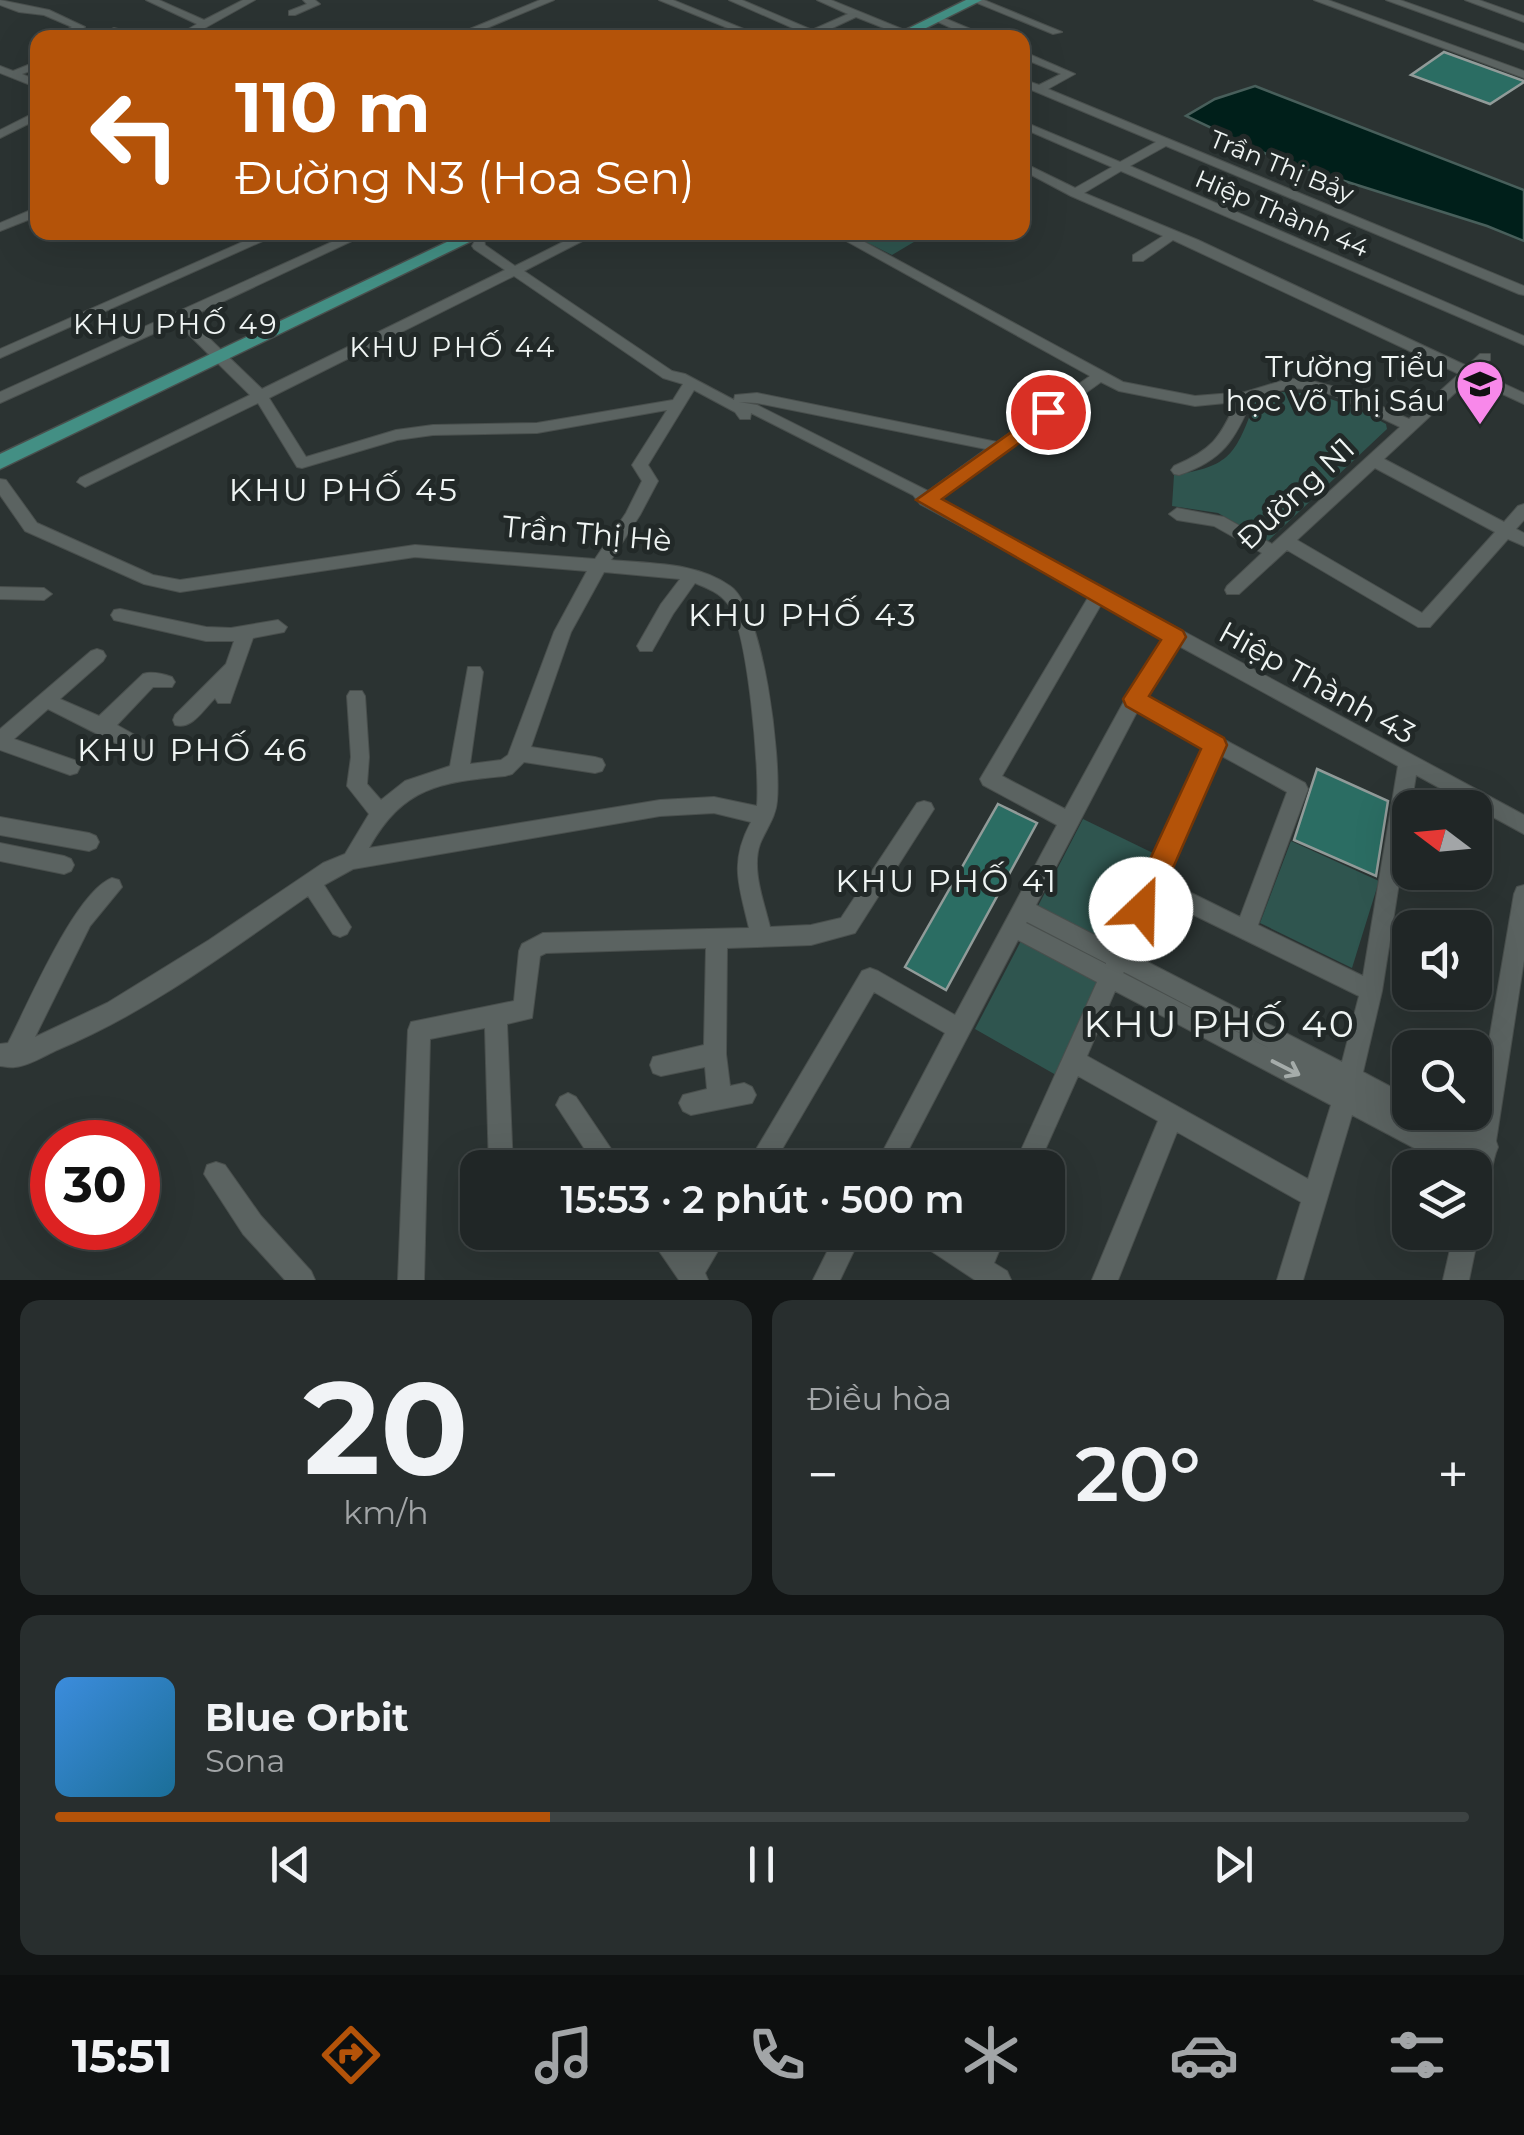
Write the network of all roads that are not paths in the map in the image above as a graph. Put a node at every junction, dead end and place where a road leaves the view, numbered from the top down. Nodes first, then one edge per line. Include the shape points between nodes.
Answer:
1 (151, 0) edge
2 (250, 0) edge
3 (308, 0) edge
4 (549, 0) edge
5 (664, 0) edge
6 (734, 0) edge
7 (822, 0) edge
8 (975, 0) edge
9 (1319, 0) edge
10 (1358, 0) edge
11 (1392, 0) edge
12 (1470, 0) edge
13 (0, 2) edge
14 (1344, 9) junction
15 (292, 13) dead end
16 (857, 13) junction
17 (937, 18) junction
18 (1524, 19) edge
19 (200, 26) junction
20 (86, 30) edge
21 (193, 30) edge
22 (208, 30) edge
23 (474, 30) edge
24 (733, 30) edge
25 (796, 30) edge
26 (821, 30) edge
27 (894, 30) edge
28 (917, 30) edge
29 (965, 30) edge
30 (1057, 32) dead end
31 (1524, 47) edge
32 (1030, 57) edge
33 (12, 75) edge
34 (1524, 76) edge
35 (1030, 85) edge
36 (0, 88) edge
37 (1040, 89) junction
38 (30, 118) edge
39 (1030, 128) edge
40 (0, 135) edge
41 (1164, 142) junction
42 (1120, 168) junction
43 (1030, 170) edge
44 (1075, 193) junction
45 (30, 215) edge
46 (0, 228) edge
47 (1172, 235) junction
48 (260, 240) edge
49 (347, 240) edge
50 (467, 240) edge
51 (476, 240) edge
52 (579, 240) edge
53 (851, 240) edge
54 (1138, 258) dead end
55 (521, 270) junction
56 (1524, 291) edge
57 (179, 317) junction
58 (1524, 341) edge
59 (0, 354) edge
60 (222, 356) junction
61 (1485, 357) dead end
62 (1468, 373) junction
63 (1097, 378) junction
64 (685, 380) junction
65 (1246, 396) junction
66 (261, 397) junction
67 (0, 398) edge
68 (720, 398) junction
69 (1524, 399) edge
70 (676, 404) junction
71 (1410, 426) junction
72 (999, 447) junction
73 (1373, 460) junction
74 (0, 462) edge
75 (1179, 470) dead end
76 (85, 482) dead end
77 (0, 484) edge
78 (926, 500) junction
79 (1524, 510) edge
80 (1176, 514) dead end
81 (1506, 530) junction
82 (1524, 540) edge
83 (1279, 547) junction
84 (598, 565) junction
85 (692, 574) junction
86 (1233, 590) dead end
87 (0, 593) edge
88 (1100, 593) junction
89 (44, 594) dead end
90 (120, 616) dead end
91 (278, 626) dead end
92 (246, 632) junction
93 (1175, 637) junction
94 (646, 646) dead end
95 (96, 656) dead end
96 (234, 669) junction
97 (474, 672) dead end
98 (166, 682) dead end
99 (356, 696) dead end
100 (224, 698) dead end
101 (1134, 699) junction
102 (45, 700) junction
103 (182, 720) dead end
104 (98, 724) junction
105 (0, 741) edge
106 (1215, 745) junction
107 (142, 748) dead end
108 (519, 753) junction
109 (596, 764) dead end
110 (1408, 764) junction
111 (70, 768) dead end
112 (459, 772) junction
113 (924, 809) dead end
114 (380, 814) junction
115 (762, 816) junction
116 (1070, 821) junction
117 (1524, 825) edge
118 (0, 826) edge
119 (89, 842) dead end
120 (0, 852) edge
121 (352, 860) junction
122 (64, 865) dead end
123 (311, 882) junction
124 (1152, 884) junction
125 (112, 887) dead end
126 (1524, 894) edge
127 (1018, 918) junction
128 (340, 927) dead end
129 (1246, 930) junction
130 (762, 937) junction
131 (717, 939) junction
132 (1115, 968) junction
133 (1371, 991) junction
134 (496, 1016) junction
135 (960, 1028) junction
136 (715, 1054) junction
137 (6, 1056) edge
138 (1073, 1061) junction
139 (660, 1064) dead end
140 (1347, 1088) junction
141 (744, 1095) dead end
142 (720, 1099) junction
143 (1392, 1102) edge
144 (691, 1103) dead end
145 (568, 1104) dead end
146 (1172, 1116) junction
147 (1443, 1130) edge
148 (500, 1150) edge
149 (600, 1150) edge
150 (768, 1150) edge
151 (896, 1150) edge
152 (1033, 1150) edge
153 (1467, 1150) edge
154 (1472, 1150) edge
155 (1484, 1150) edge
156 (216, 1174) dead end
157 (1315, 1196) junction
158 (672, 1250) edge
159 (707, 1250) edge
160 (842, 1250) edge
161 (952, 1250) edge
162 (1463, 1250) edge
163 (989, 1274) edge
164 (693, 1277) edge
165 (302, 1280) edge
166 (411, 1280) edge
167 (826, 1280) edge
168 (1105, 1280) edge
169 (1290, 1280) edge
170 (1456, 1280) edge

1 - 19 street
2 - 19 street
3 - 15 street via 316,3
4 - 23 street
5 - 24 street
6 - 25 street
7 - 16 street
8 - 17 main road
8 - 30 street
9 - 14 street
10 - 14 street
11 - 31 street
12 - 18 street
13 - 20 street
14 - 34 street
16 - 26 street
16 - 27 street
17 - 28 main road
17 - 29 street
19 - 21 street
19 - 22 street
32 - 37 street via 1070,74
33 - 36 street
35 - 37 street, Trần Thị Bảy
37 - 41 street, Trần Thị Bảy
38 - 40 street
39 - 42 street, Hiệp Thành 44
41 - 42 street
41 - 56 street, Trần Thị Bảy
42 - 44 street
42 - 58 street, Hiệp Thành 44
43 - 44 street
44 - 47 street
45 - 46 street
47 - 54 street
47 - 62 street
48 - 59 street
49 - 57 street
50 - 60 main road
51 - 55 street, Hiệp Thành 43
52 - 55 street
53 - 63 street
55 - 64 street, Hiệp Thành 43 via 668,376
55 - 66 street
57 - 60 street
57 - 67 street
60 - 66 street
60 - 74 main road
61 - 62 street, Đường N1
62 - 69 street
62 - 71 street, Đường N1
63 - 65 street via 1173,400
63 - 72 street
64 - 68 street, Hiệp Thành 43
64 - 70 street
65 - 71 street via 1304,384 1338,392
65 - 75 street via 1224,445
66 - 70 street via 302,463 396,435 537,428
66 - 76 street
68 - 72 street, Hiệp Thành 43 via 757,398
68 - 78 street, Hiệp Thành 43 via 745,416
70 - 84 street via 640,465 650,481 638,508
71 - 73 street, Đường N1
72 - 78 street
73 - 81 street
73 - 83 street, Đường N1
77 - 84 street, Trần Thị Hè via 31,527 139,576 180,586 415,551
78 - 88 street, Hiệp Thành 43
79 - 81 street
80 - 83 street via 1218,522
81 - 82 street
81 - 83 street via 1424,622
83 - 86 street, Đường N1
84 - 85 street, Trần Thị Hè
84 - 108 street via 570,616
85 - 94 street
85 - 115 street, Trần Thị Hè via 737,602 748,624 768,805
87 - 89 street
88 - 93 street, Hiệp Thành 43
88 - 116 street via 990,779
90 - 92 street via 206,634
91 - 92 street
92 - 96 street
93 - 101 street
93 - 110 street, Hiệp Thành 43
95 - 102 street
96 - 100 street
96 - 103 street
97 - 112 street
98 - 104 street via 149,679 108,722
99 - 114 street via 357,786
101 - 106 street
101 - 116 street
102 - 104 street
102 - 105 street
104 - 107 street
105 - 111 street
106 - 124 street
106 - 129 street via 1298,789
108 - 109 street
108 - 112 street via 505,768
110 - 117 street, Hiệp Thành 43
110 - 133 street
112 - 114 street via 414,782
113 - 130 street via 848,926
114 - 121 street
115 - 121 street via 714,805 660,808
115 - 130 street, Trần Thị Hè via 746,860
116 - 127 street
118 - 119 street
120 - 122 street
121 - 123 street
123 - 128 street
123 - 137 street via 191,965 56,1040
124 - 129 street
124 - 132 street
125 - 137 street via 84,919
126 - 155 street
127 - 132 street
127 - 135 street
129 - 133 street
130 - 131 street
131 - 134 street via 544,942 530,951 524,1010
131 - 136 street
132 - 138 street
132 - 140 street
133 - 140 street
134 - 148 street
134 - 166 street via 419,1030
135 - 150 street via 870,978
135 - 151 street
136 - 139 street
136 - 142 street
138 - 146 street
138 - 152 street
140 - 143 street
140 - 153 street
140 - 157 street
141 - 142 street
142 - 144 street
145 - 149 street
146 - 157 street
146 - 168 street
147 - 154 street
156 - 165 street
157 - 169 street
158 - 164 street
159 - 164 street
160 - 167 street
161 - 163 street
162 - 170 street

